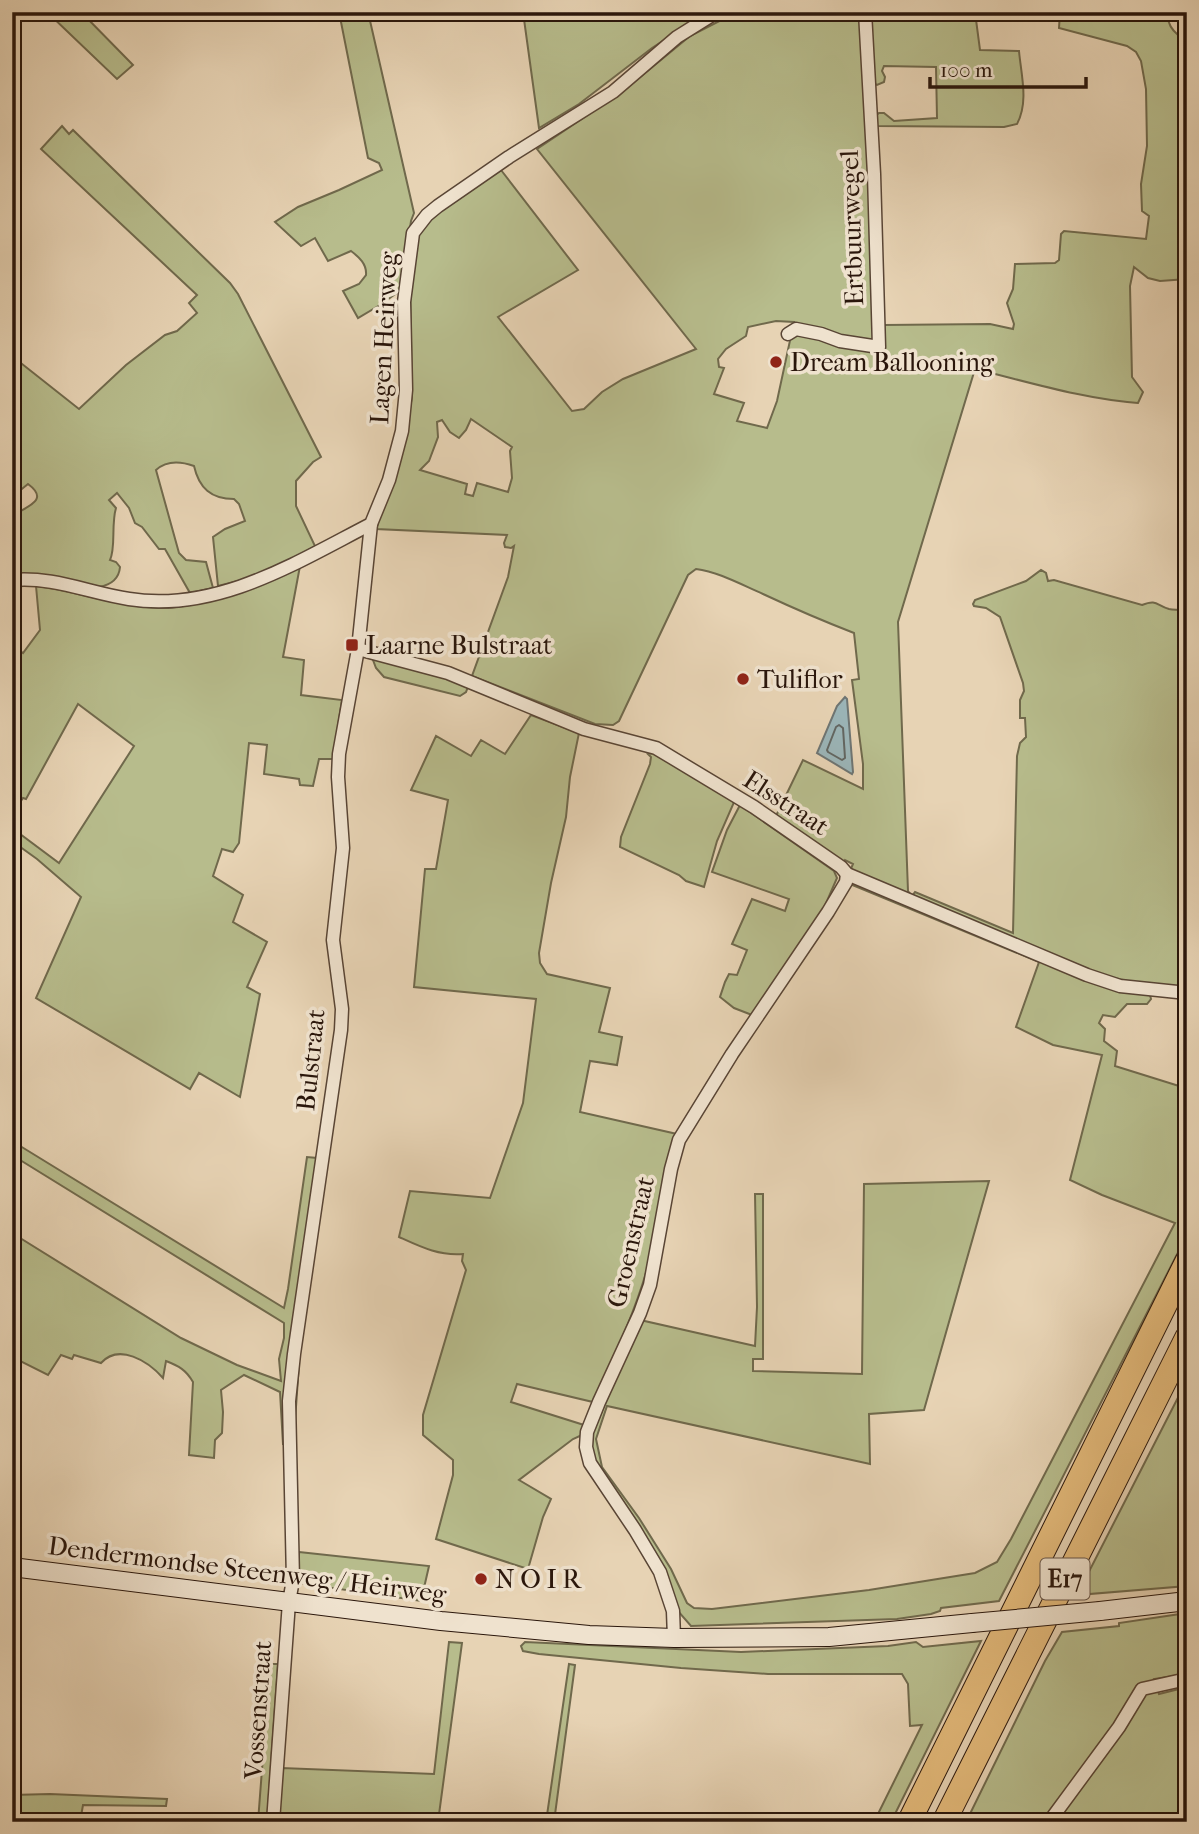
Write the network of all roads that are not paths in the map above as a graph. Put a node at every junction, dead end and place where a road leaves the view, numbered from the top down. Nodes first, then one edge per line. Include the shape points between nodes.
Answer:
1 (717, 12) edge
2 (865, 12) edge
3 (788, 334) dead end
4 (372, 524) junction
5 (12, 580) edge
6 (358, 649) junction
7 (847, 874) junction
8 (1187, 993) edge
9 (1187, 1261) edge
10 (1187, 1337) edge
11 (12, 1567) edge
12 (1187, 1601) edge
13 (289, 1602) junction
14 (674, 1638) junction
15 (1187, 1679) edge
16 (273, 1822) edge
17 (909, 1822) edge
18 (944, 1822) edge
19 (1049, 1822) edge

1 - 4 street, Lagen Heirweg via 677,37 613,92 438,206 413,233 404,302 407,390 402,431
2 - 3 street, Ertbuurwegel via 879,346 796,330
4 - 5 street via 267,578 182,601 129,599 42,580
4 - 6 street, Bulstraat
6 - 7 street, Elsstraat via 449,673 584,729 656,748 754,807
6 - 13 street, Bulstraat via 339,754 343,848 333,940 341,1030 289,1401 293,1580
7 - 8 street, Elsstraat via 1087,975 1120,986
7 - 14 street, Groenstraat via 828,912 679,1140 650,1285 587,1432 590,1462 660,1572 673,1611
9 - 17 highway, E17
10 - 18 highway, E17
11 - 13 main road, Dendermondse Steenweg / Heirweg
12 - 14 main road, Dendermondse Steenweg / Heirweg, bridge via 829,1637
13 - 14 main road, Dendermondse Steenweg / Heirweg via 589,1635
13 - 16 street, Vossenstraat
15 - 19 street via 1142,1689

